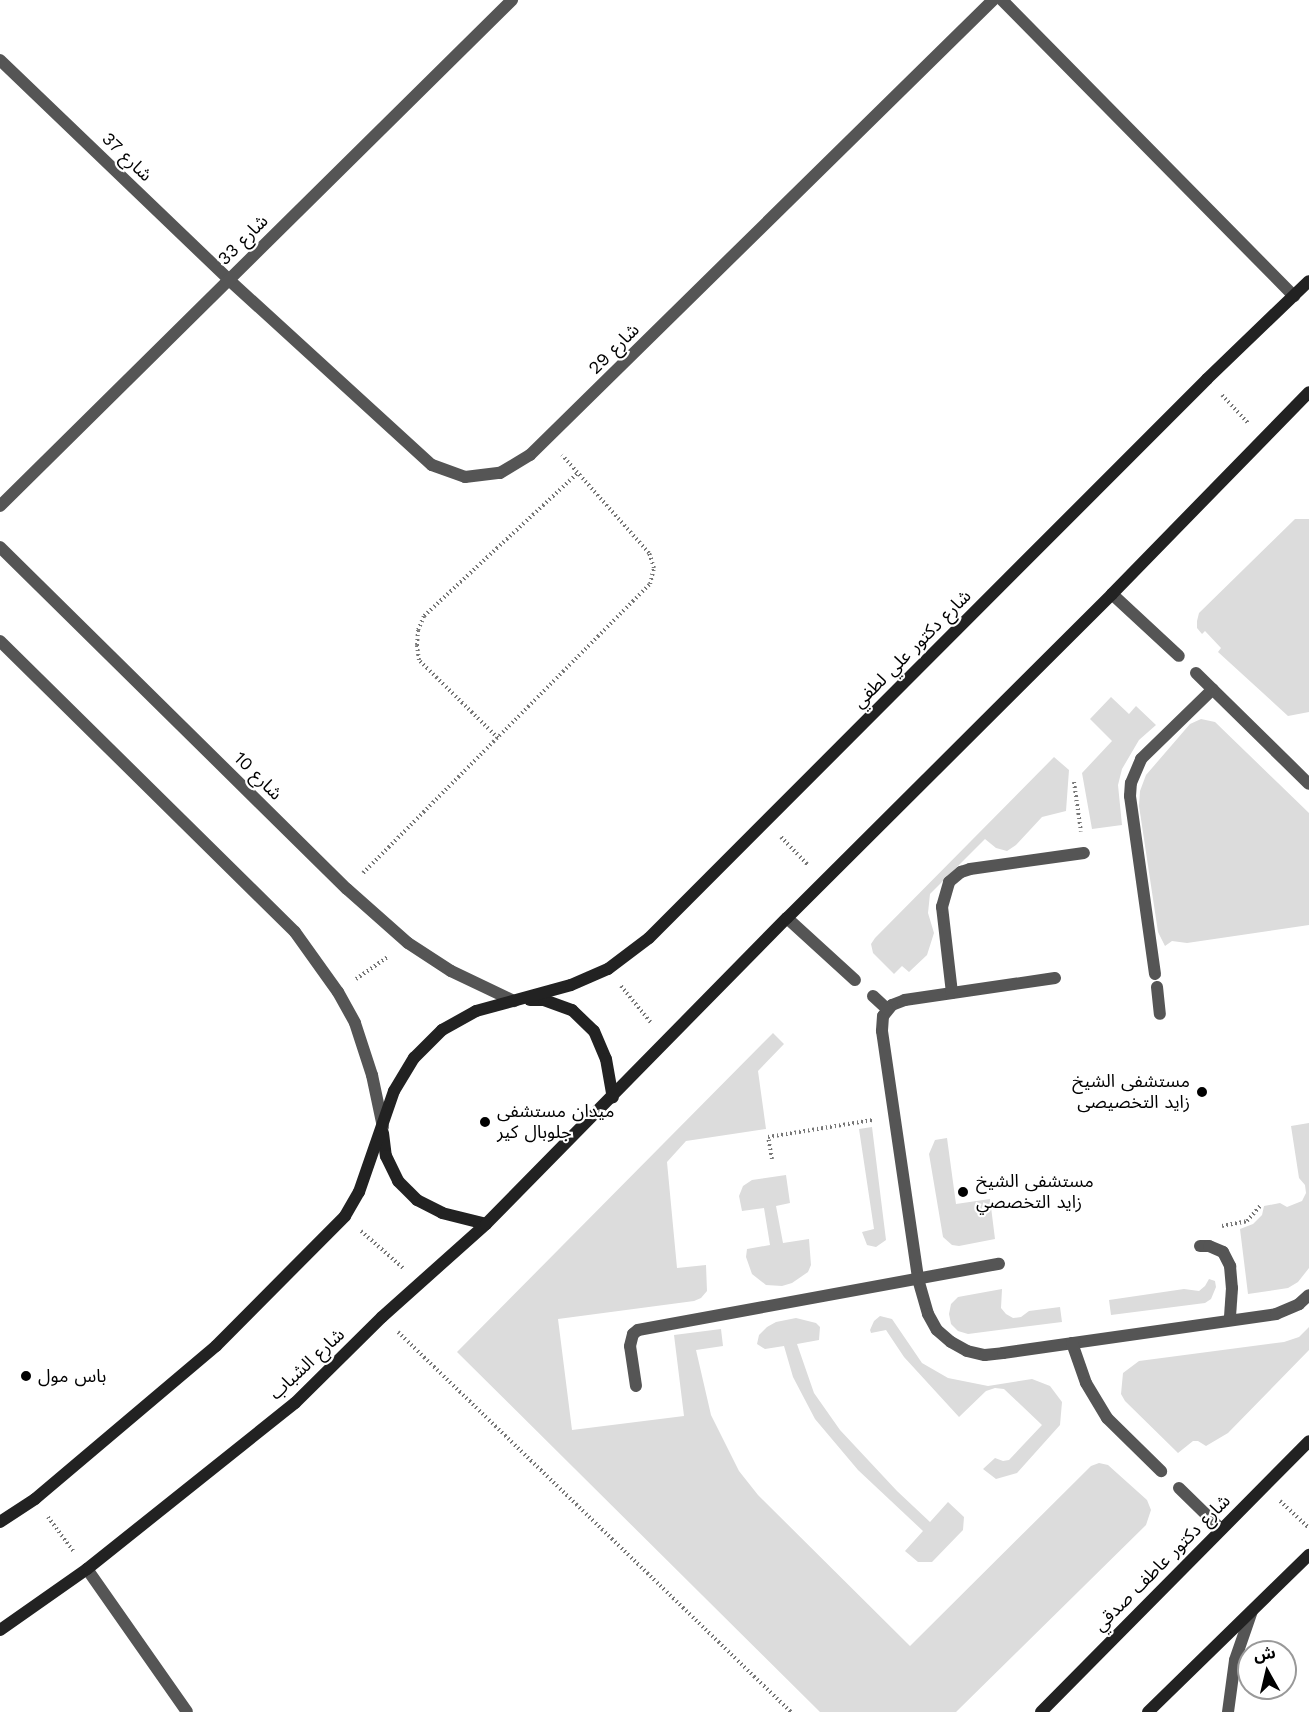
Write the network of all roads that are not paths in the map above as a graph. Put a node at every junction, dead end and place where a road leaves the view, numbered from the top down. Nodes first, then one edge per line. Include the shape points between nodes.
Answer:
1 (512, 0) edge
2 (993, 0) edge
3 (1002, 0) edge
4 (0, 60) edge
5 (228, 279) junction
6 (1309, 281) edge
7 (1294, 296) junction
8 (1309, 392) edge
9 (0, 506) edge
10 (0, 547) edge
11 (1112, 594) junction
12 (0, 640) edge
13 (1179, 656) dead end
14 (1196, 673) dead end
15 (1213, 689) junction
16 (1309, 784) edge
17 (1084, 853) road end
18 (787, 918) junction
19 (1155, 974) dead end
20 (1055, 978) dead end
21 (855, 980) dead end
22 (1157, 987) dead end
23 (952, 993) junction
24 (873, 996) dead end
25 (514, 1001) junction
26 (887, 1009) junction
27 (1160, 1014) dead end
28 (614, 1096) junction
29 (383, 1128) junction
30 (486, 1224) junction
31 (1200, 1246) dead end
32 (999, 1264) dead end
33 (918, 1279) junction
34 (1309, 1295) edge
35 (1230, 1320) junction
36 (1072, 1343) junction
37 (636, 1386) dead end
38 (1309, 1441) edge
39 (1161, 1471) dead end
40 (1179, 1488) dead end
41 (0, 1522) edge
42 (1221, 1529) junction
43 (1309, 1555) edge
44 (87, 1569) junction
45 (1252, 1611) junction
46 (0, 1630) edge
47 (187, 1712) edge
48 (1041, 1712) edge
49 (1148, 1712) edge
50 (1228, 1712) edge

1 - 5 street, شارع 33
2 - 5 street, شارع 29 via 548,439 500,473 465,477 432,465
3 - 7 street
4 - 5 street, شارع 37
5 - 9 street, شارع 33
6 - 7 street, شارع دكتور علي لطفي
7 - 25 street, شارع دكتور علي لطفي via 649,938 608,969 571,985
8 - 11 street
10 - 25 street, شارع 10 via 347,889 408,943 451,971
11 - 13 street
11 - 18 street
12 - 29 street via 295,932 355,1023 372,1075
14 - 15 street
15 - 16 street
15 - 19 street via 1142,759 1131,783
17 - 23 street via 970,869 949,882 942,907
18 - 21 street
18 - 28 street
20 - 23 street
22 - 27 street
23 - 26 street via 898,1001
24 - 26 street
25 - 28 street via 544,1000 572,1011 594,1031 606,1059
25 - 29 street via 476,1011 442,1030 421,1051 394,1091
26 - 33 street via 881,1023
28 - 30 street, شارع الشباب
29 - 30 street via 386,1156 398,1181 417,1200 442,1213
29 - 41 street via 359,1192 345,1216 216,1346 34,1499
30 - 44 street, شارع الشباب via 382,1317 295,1403
31 - 35 street via 1223,1252 1230,1266
32 - 33 street
33 - 36 street via 937,1330 967,1351 985,1355
33 - 37 street via 638,1330 630,1346
34 - 35 street via 1276,1314
35 - 36 street
36 - 39 street via 1086,1383 1107,1418
38 - 42 street, شارع دكتور عاطف صدقي
40 - 42 street
42 - 48 street, شارع دكتور عاطف صدقي
43 - 45 street
44 - 46 street, شارع الشباب
44 - 47 street
45 - 49 street
45 - 50 street via 1235,1660

